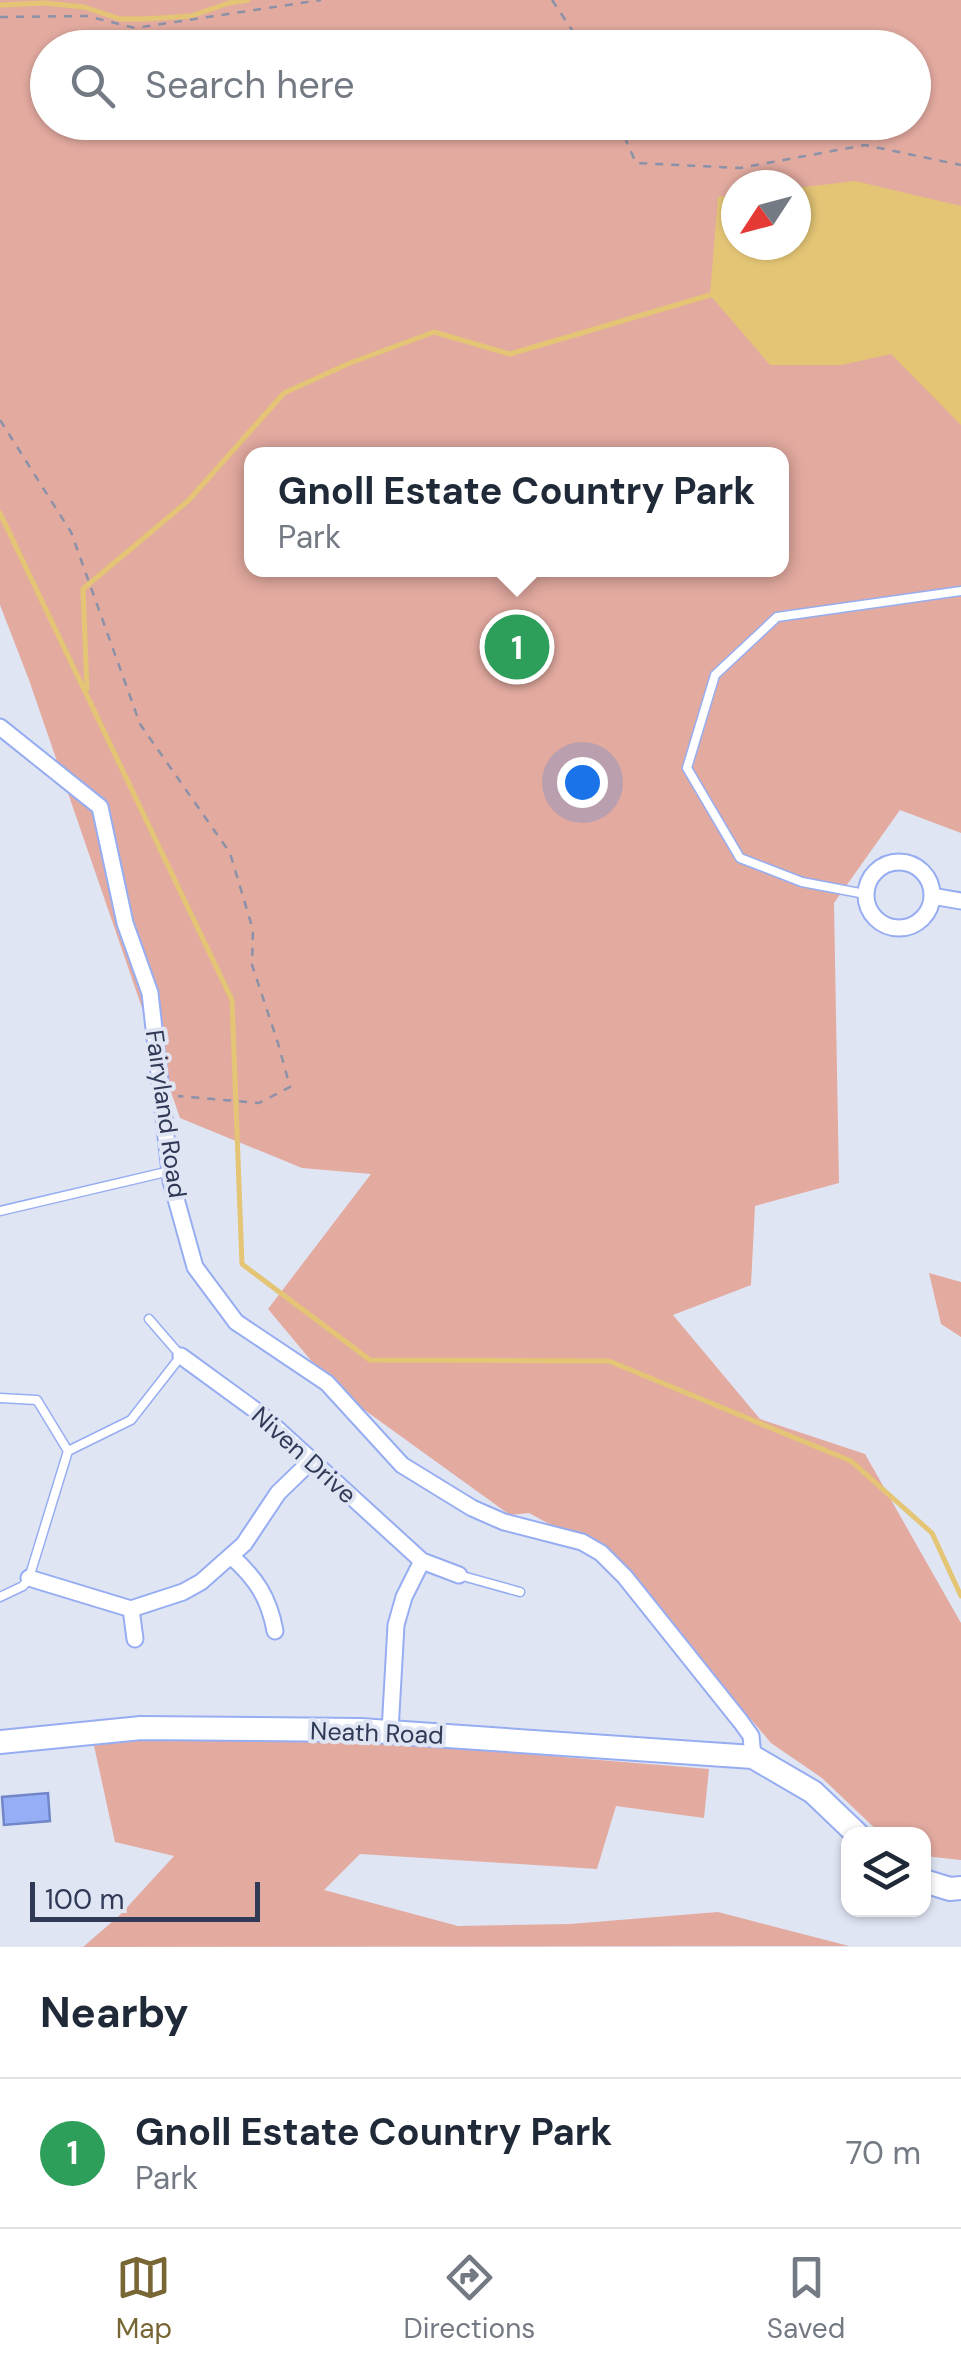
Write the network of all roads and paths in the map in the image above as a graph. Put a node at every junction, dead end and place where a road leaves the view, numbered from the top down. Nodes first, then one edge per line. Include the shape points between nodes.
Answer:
1 (321, 0) edge
2 (552, 0) edge
3 (0, 17) edge
4 (572, 30) edge
5 (626, 140) edge
6 (961, 165) edge
7 (0, 420) edge
8 (961, 592) edge
9 (0, 727) edge
10 (865, 894) junction
11 (932, 896) junction
12 (961, 901) edge
13 (162, 1096) junction
14 (170, 1171) junction
15 (0, 1211) edge
16 (150, 1319) dead end
17 (181, 1356) junction
18 (0, 1398) edge
19 (68, 1451) junction
20 (310, 1461) junction
21 (231, 1556) junction
22 (422, 1561) junction
23 (459, 1575) joint
24 (28, 1578) junction
25 (520, 1592) dead end
26 (0, 1596) edge
27 (132, 1609) junction
28 (275, 1631) dead end
29 (135, 1638) dead end
30 (390, 1731) junction
31 (0, 1742) edge
32 (753, 1757) junction
33 (850, 1827) edge
34 (931, 1883) edge
35 (961, 1888) edge

1 - 3 path via 134,28 86,16
2 - 4 path
5 - 6 path via 636,163 740,168 865,145
7 - 13 path via 71,532 140,724 230,853 253,930 252,965 290,1087 259,1103
8 - 10 lane via 777,617 715,676 688,768 740,858 802,882
9 - 13 street, Fairyland Road via 100,807 125,923 150,993
10 - 11 street via 879,922 903,928 924,917
10 - 11 street via 874,872 901,861 922,870
11 - 12 street
13 - 14 street, Fairyland Road
14 - 15 lane
14 - 32 street, Fairyland Road via 195,1267 236,1322 327,1384 402,1465 472,1508 601,1554 741,1722
16 - 17 lane
17 - 19 lane via 131,1420
17 - 20 street, Niven Drive via 262,1415
18 - 19 lane via 37,1400
19 - 24 lane
20 - 21 street
20 - 22 street, Niven Drive
21 - 27 street via 201,1582
21 - 28 street via 263,1590
22 - 23 street
22 - 30 street via 396,1625
23 - 25 lane
24 - 26 lane
24 - 27 street
27 - 29 street
30 - 31 main road, Neath Road via 141,1728
30 - 32 main road, Neath Road
32 - 33 main road via 813,1792
34 - 35 main road

